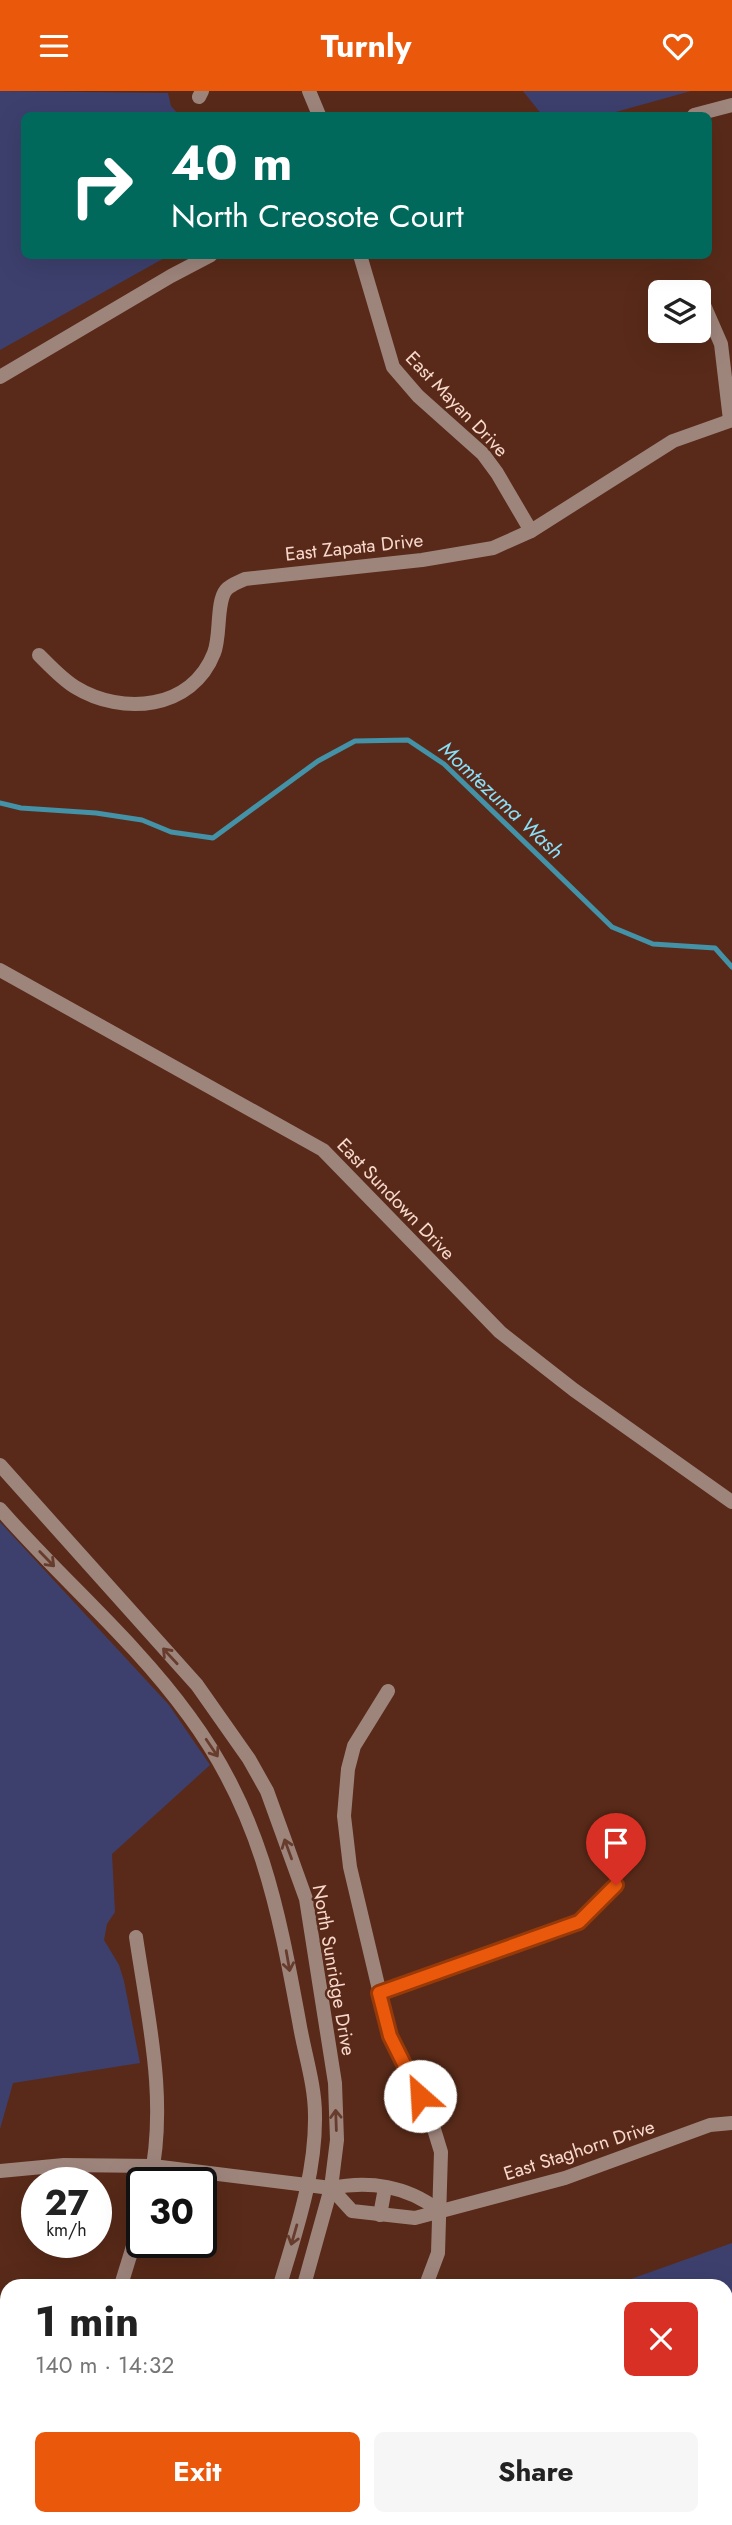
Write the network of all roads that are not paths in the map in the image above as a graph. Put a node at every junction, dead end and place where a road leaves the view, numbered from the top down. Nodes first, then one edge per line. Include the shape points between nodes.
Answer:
1 (309, 91) edge
2 (732, 105) edge
3 (318, 112) edge
4 (705, 112) edge
5 (203, 259) edge
6 (361, 259) edge
7 (711, 321) edge
8 (0, 377) edge
9 (731, 420) edge
10 (531, 531) junction
11 (39, 655) dead end
12 (0, 970) edge
13 (0, 1465) edge
14 (732, 1502) edge
15 (0, 1509) edge
16 (388, 1691) dead end
17 (616, 1885) dead end
18 (136, 1937) dead end
19 (379, 1993) junction
20 (732, 2123) edge
21 (153, 2166) junction
22 (0, 2171) edge
23 (307, 2185) junction
24 (331, 2188) junction
25 (385, 2188) junction
26 (438, 2210) junction
27 (380, 2215) junction
28 (129, 2258) edge
29 (123, 2279) edge
30 (282, 2279) edge
31 (306, 2279) edge
32 (428, 2279) edge

1 - 3 street
2 - 4 street
5 - 8 street
6 - 10 street, East Mayan Drive via 393,367 482,454
7 - 9 street via 721,344
9 - 10 street, East Zapata Drive via 673,441
10 - 11 street, East Zapata Drive via 479,552 245,579 227,589 221,600 214,655 195,681 174,697 116,704 74,687
12 - 14 street, East Sundown Drive via 323,1150 500,1332
24 -> 13 street, North Sunridge Drive via 337,2140 335,2083 306,1899 267,1791 197,1685
15 -> 23 street via 189,1714 245,1811 279,1912 311,2077 315,2114
16 - 19 street via 354,1746 344,1816 350,1867
17 - 19 street via 579,1922
18 - 21 street via 158,2083
19 - 26 street via 390,2036 430,2116 441,2152
20 - 26 street, East Staghorn Drive via 710,2125 565,2178
21 - 22 street via 64,2165
21 - 23 street
23 - 24 street
23 -> 30 street
24 - 25 street via 354,2183
24 - 27 street, East Staghorn Drive via 352,2211
24 - 31 street, North Sunridge Drive
25 - 26 street via 417,2194
25 - 27 street
26 - 27 street, East Staghorn Drive via 415,2218
26 - 32 street via 438,2253
28 - 29 street

